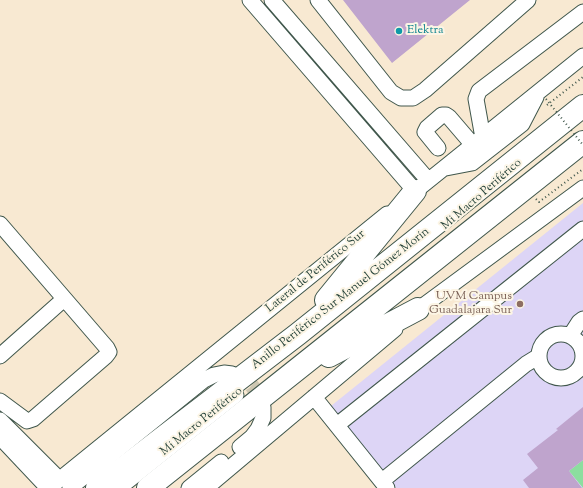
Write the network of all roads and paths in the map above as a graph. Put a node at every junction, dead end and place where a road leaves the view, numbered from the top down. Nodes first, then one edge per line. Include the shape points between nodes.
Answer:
1 (250, 0) edge
2 (272, 0) edge
3 (318, 0) edge
4 (528, 0) edge
5 (583, 12) edge
6 (583, 56) edge
7 (583, 77) edge
8 (542, 96) junction
9 (547, 105) dead end
10 (583, 106) edge
11 (583, 113) edge
12 (583, 133) edge
13 (478, 142) junction
14 (583, 143) edge
15 (438, 148) dead end
16 (443, 168) junction
17 (422, 186) junction
18 (583, 188) edge
19 (0, 224) edge
20 (583, 229) edge
21 (64, 299) junction
22 (418, 309) junction
23 (583, 319) edge
24 (298, 334) junction
25 (570, 336) junction
26 (0, 356) edge
27 (539, 356) junction
28 (232, 374) tunnel mouth
29 (282, 381) junction
30 (314, 397) junction
31 (0, 401) edge
32 (263, 407) tunnel mouth
33 (0, 420) edge
34 (337, 425) junction
35 (0, 437) edge
36 (384, 485) edge
37 (56, 486) edge
38 (97, 488) edge
39 (119, 488) edge
40 (133, 488) edge
41 (148, 488) edge
42 (189, 488) edge
43 (206, 488) edge

1 - 17 street
2 - 17 street
3 - 4 street via 391,92 401,98 413,98 425,90
5 - 13 street via 479,91 476,98
6 - 8 street, Lateral de Periférico Sur
7 - 9 path
8 - 13 street, Lateral de Periférico Sur
8 - 14 path, bridge
8 - 16 street via 522,124 472,163
10 - 24 highway, Anillo Periférico Sur Manuel Gómez Morín
11 - 39 street, Mi Macro Periférico via 503,176 432,238
12 - 40 street, Mi Macro Periférico via 431,249
13 - 15 street via 449,117 442,115 427,128 426,132
13 - 16 street, Lateral de Periférico Sur
14 - 29 highway
16 - 17 street, Lateral de Periférico Sur
17 - 24 highway
17 - 37 street, Lateral de Periférico Sur
18 - 22 street
19 - 21 street
20 - 34 street
21 - 26 street
21 - 31 street via 109,352 33,419 27,421
22 - 29 highway
22 - 30 street
23 - 25 street
24 - 38 highway, Anillo Periférico Sur Manuel Gómez Morín
25 - 27 street via 556,334 549,337 540,348
25 - 27 street via 581,346 583,353 583,360 576,372 562,378 548,374 540,363
27 - 36 street via 526,364
28 - 37 street via 214,375 204,380
29 - 41 highway
30 - 34 street
30 - 43 street
32 - 42 street via 263,418 252,437
33 - 37 street
34 - 36 street
35 - 37 street

